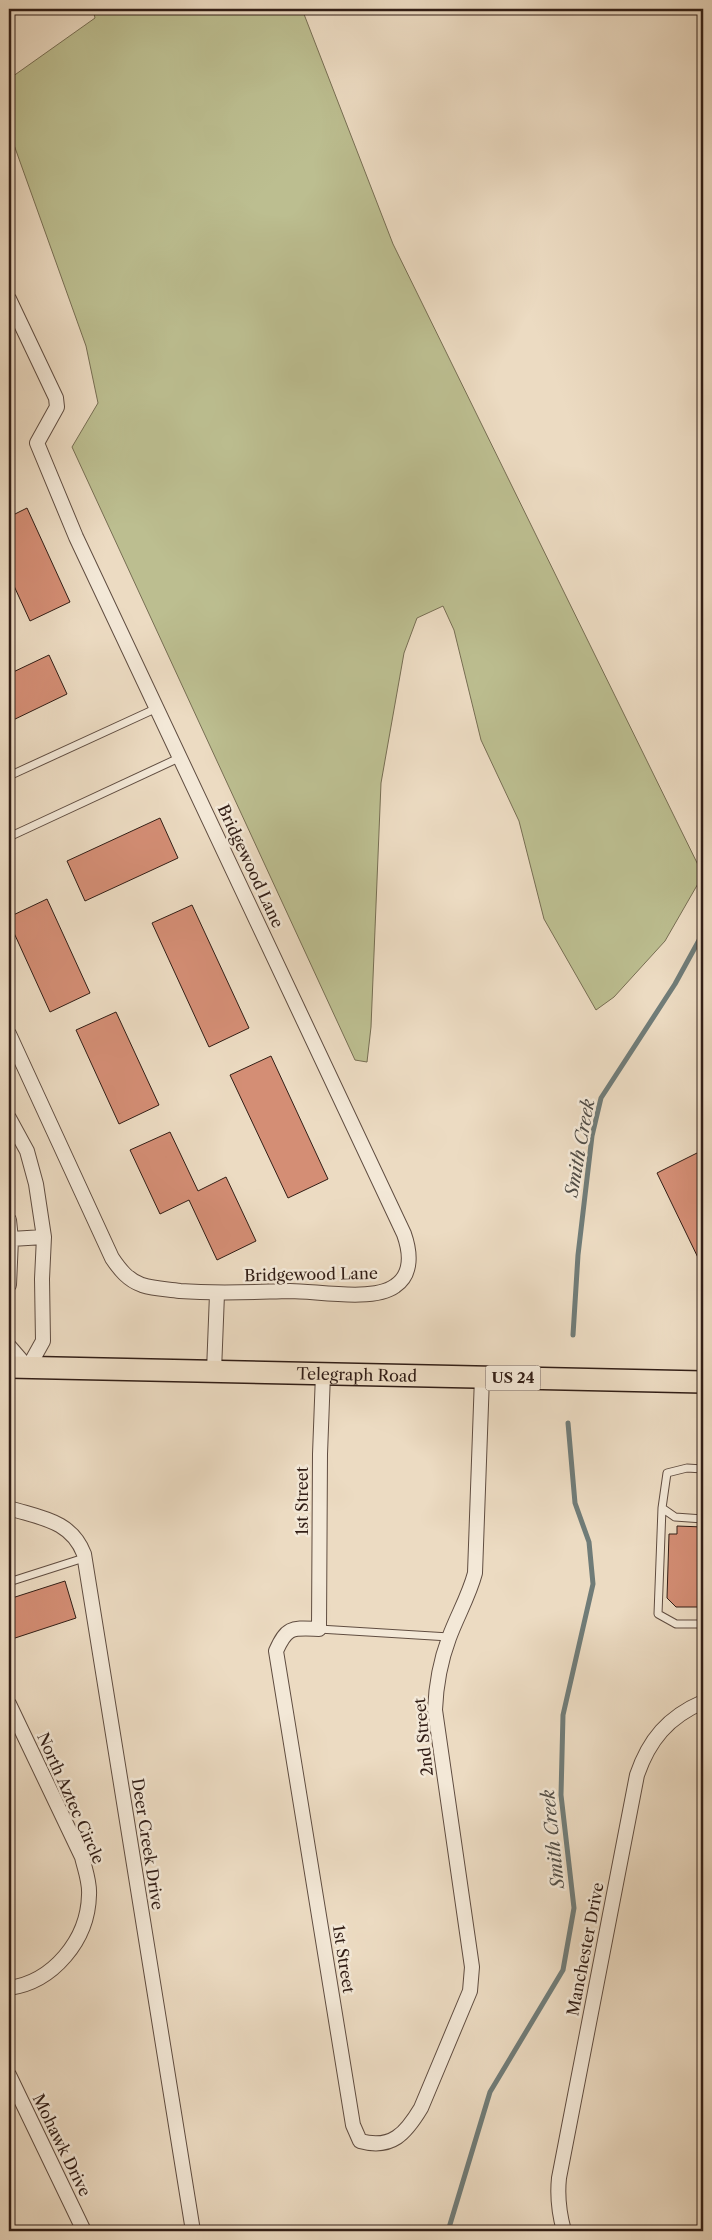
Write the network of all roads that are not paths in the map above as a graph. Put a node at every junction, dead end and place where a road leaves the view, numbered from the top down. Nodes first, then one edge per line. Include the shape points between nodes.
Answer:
1 (9, 299) edge
2 (157, 708) junction
3 (181, 757) junction
4 (9, 776) edge
5 (9, 837) edge
6 (9, 1034) edge
7 (9, 1118) edge
8 (9, 1220) edge
9 (44, 1237) junction
10 (11, 1239) junction
11 (9, 1285) edge
12 (217, 1294) junction
13 (9, 1346) edge
14 (18, 1368) edge
15 (214, 1372) junction
16 (323, 1374) junction
17 (482, 1377) junction
18 (703, 1382) edge
19 (703, 1469) edge
20 (9, 1508) edge
21 (662, 1508) junction
22 (703, 1518) edge
23 (84, 1558) junction
24 (9, 1582) edge
25 (703, 1624) edge
26 (319, 1628) junction
27 (449, 1637) junction
28 (703, 1702) edge
29 (9, 1704) edge
30 (9, 1988) edge
31 (463, 2006) joint
32 (9, 2075) edge
33 (84, 2231) edge
34 (193, 2231) edge
35 (564, 2231) edge

1 - 2 street, Bridgewood Lane via 56,398 57,406 36,443 76,537
2 - 3 street, Bridgewood Lane
2 - 4 lane
3 - 5 lane
3 - 12 street, Bridgewood Lane via 404,1234 409,1257 404,1277 385,1291 365,1294 291,1291
6 - 12 street, Bridgewood Lane via 119,1268 127,1277 155,1288
7 - 9 street via 27,1151
8 - 10 street
9 - 10 street
9 - 14 street via 43,1341
10 - 11 street
12 - 15 street
13 - 14 street
14 - 15 main road, Telegraph Road / US 24
15 - 16 main road, Telegraph Road / US 24
16 - 17 main road, Telegraph Road / US 24
16 - 26 street, 1st Street
17 - 18 main road, Telegraph Road / US 24
17 - 27 street, 2nd Street via 475,1573
19 - 21 lane via 687,1468 667,1473
20 - 23 street, Deer Creek Drive via 58,1523 67,1529 80,1544
21 - 22 lane via 674,1517
21 - 25 lane via 658,1614 676,1624
23 - 24 lane
23 - 34 street, Deer Creek Drive
26 - 27 lane, 1st Street
26 - 31 street, 1st Street via 296,1628 283,1635 276,1652 353,2125 360,2141 374,2145 392,2141 412,2123
27 - 31 street, 2nd Street via 437,1677 435,1710 472,1967 470,1991
28 - 35 street, Manchester Drive via 681,1713 662,1730 650,1745 637,1775 559,2178 558,2205
29 - 30 street, North Aztec Circle via 82,1857 89,1896 86,1919 66,1956 33,1981
32 - 33 street, Mohawk Drive

